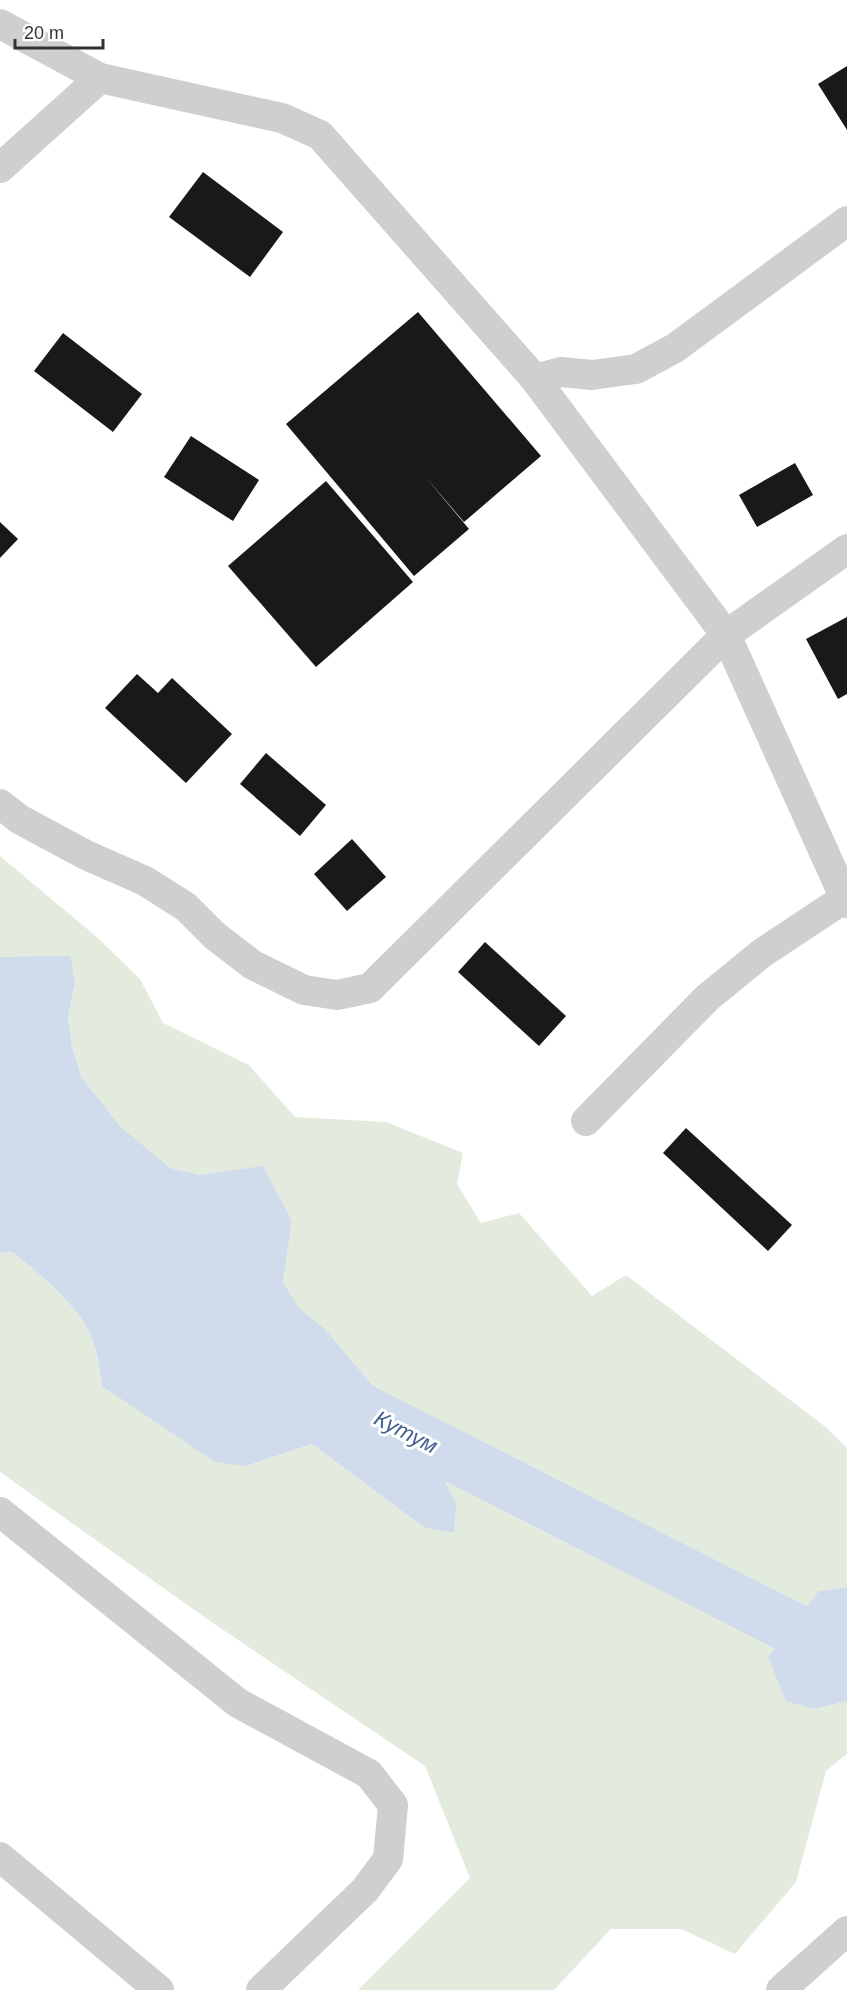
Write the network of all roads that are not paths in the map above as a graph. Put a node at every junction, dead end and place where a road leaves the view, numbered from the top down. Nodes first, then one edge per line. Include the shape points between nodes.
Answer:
1 (0, 24) edge
2 (100, 78) junction
3 (0, 168) edge
4 (847, 221) edge
5 (535, 379) junction
6 (847, 549) edge
7 (726, 635) junction
8 (0, 804) edge
9 (846, 900) edge
10 (586, 1121) dead end
11 (0, 1512) edge
12 (0, 1857) edge
13 (847, 1931) edge
14 (159, 1990) edge
15 (261, 1990) edge
16 (781, 1990) edge

1 - 2 street
2 - 3 street
2 - 5 street via 282,118 320,135
4 - 5 street via 675,348 636,369 592,375 561,372
5 - 7 street
6 - 7 street
7 - 8 street via 370,988 337,995 304,990 263,970 215,936 186,907 145,881 86,855 19,819
7 - 9 street
9 - 10 street via 762,953 707,998
11 - 15 street via 238,1703 369,1774 393,1805 388,1859 365,1890
12 - 14 street
13 - 16 street

